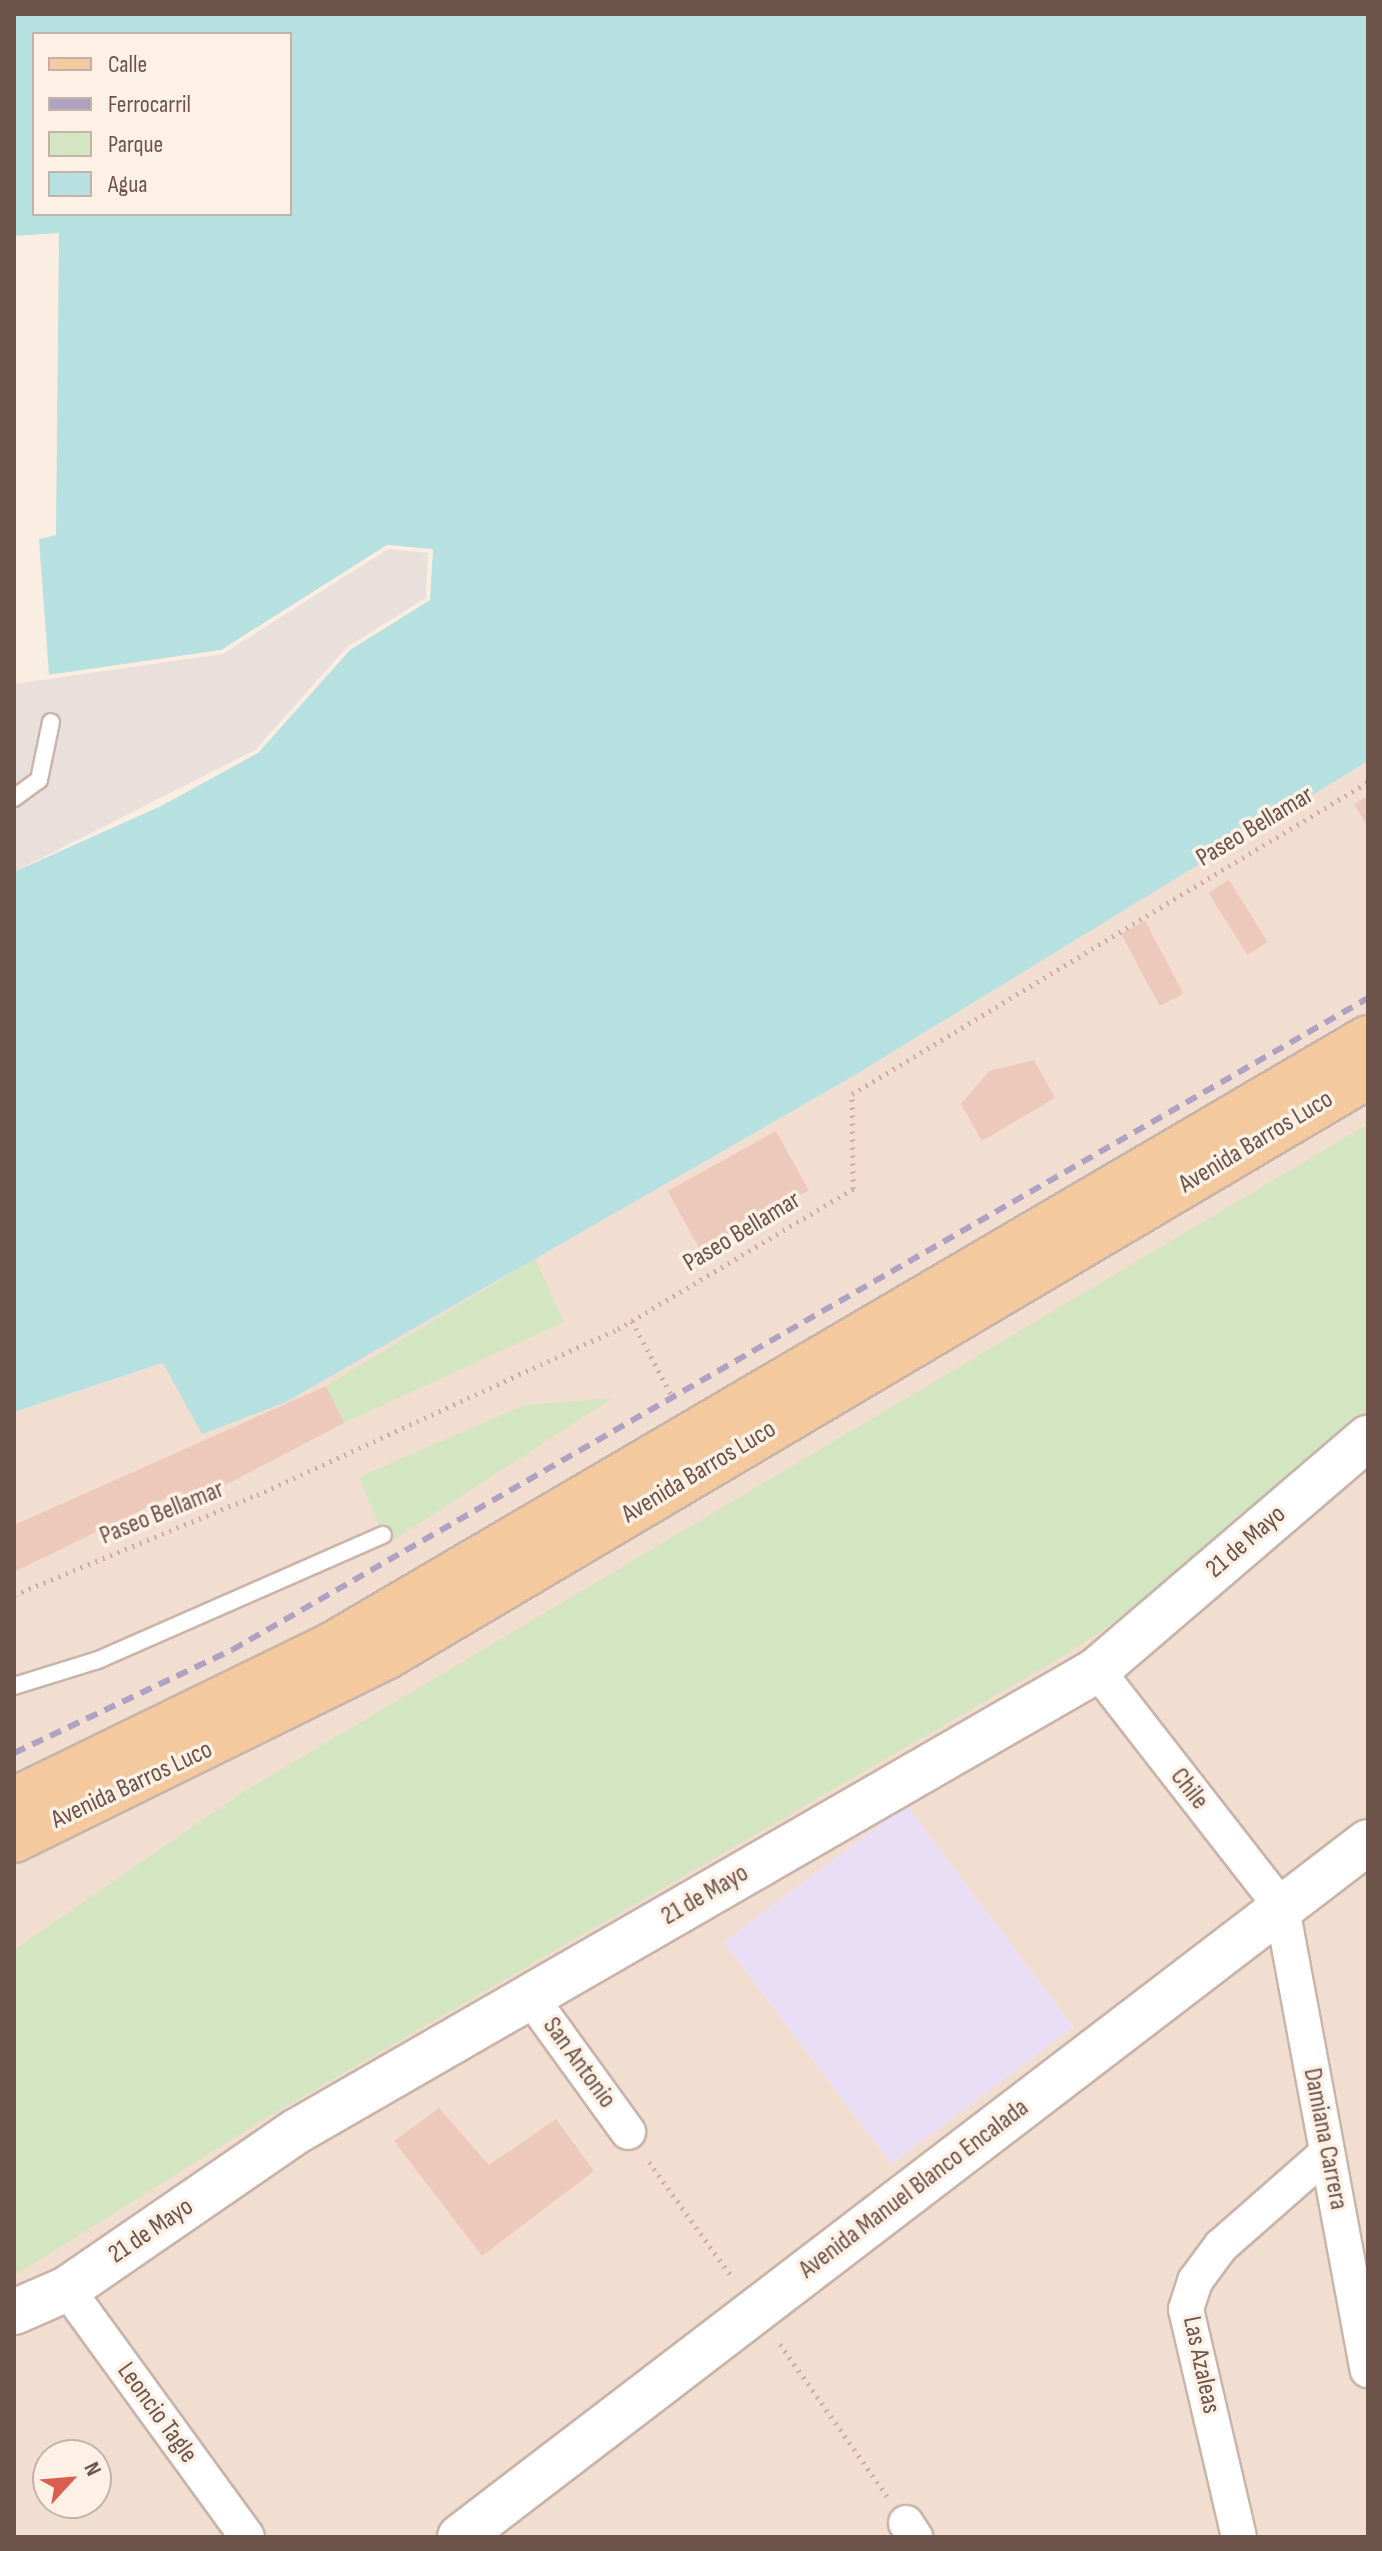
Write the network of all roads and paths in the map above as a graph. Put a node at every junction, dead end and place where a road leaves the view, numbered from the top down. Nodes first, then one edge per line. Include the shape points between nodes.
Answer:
1 (51, 722) dead end
2 (1368, 782) edge
3 (14, 798) edge
4 (1368, 1038) edge
5 (1368, 1076) edge
6 (632, 1321) junction
7 (696, 1432) junction
8 (1368, 1438) edge
9 (383, 1535) dead end
10 (14, 1595) edge
11 (1097, 1670) junction
12 (14, 1686) edge
13 (14, 1800) edge
14 (14, 1840) edge
15 (1368, 1842) edge
16 (1282, 1908) junction
17 (529, 1995) junction
18 (628, 2132) dead end
19 (1327, 2153) junction
20 (67, 2289) junction
21 (14, 2312) edge
22 (1368, 2370) edge
23 (247, 2537) edge
24 (460, 2537) edge
25 (1239, 2537) edge

1 - 3 lane via 39,780
2 - 6 path, Paseo Bellamar via 852,1094 853,1189
4 - 7 main road, Avenida Barros Luco
5 - 14 main road, Avenida Barros Luco via 386,1657
6 - 7 path
6 - 10 path, Paseo Bellamar via 257,1495
7 - 13 main road, Avenida Barros Luco via 330,1646
8 - 11 street, 21 de Mayo
9 - 12 lane via 98,1660
11 - 16 street, Chile
11 - 17 street, 21 de Mayo
15 - 16 street, Avenida Manuel Blanco Encalada
16 - 19 street, Damiana Carrera
16 - 24 street, Avenida Manuel Blanco Encalada
17 - 18 street, San Antonio
17 - 20 street, 21 de Mayo via 297,2131
19 - 22 street, Damiana Carrera
19 - 25 street, Las Azaleas via 1221,2246 1195,2281 1186,2309
20 - 21 street, 21 de Mayo
20 - 23 street, Leoncio Tagle

